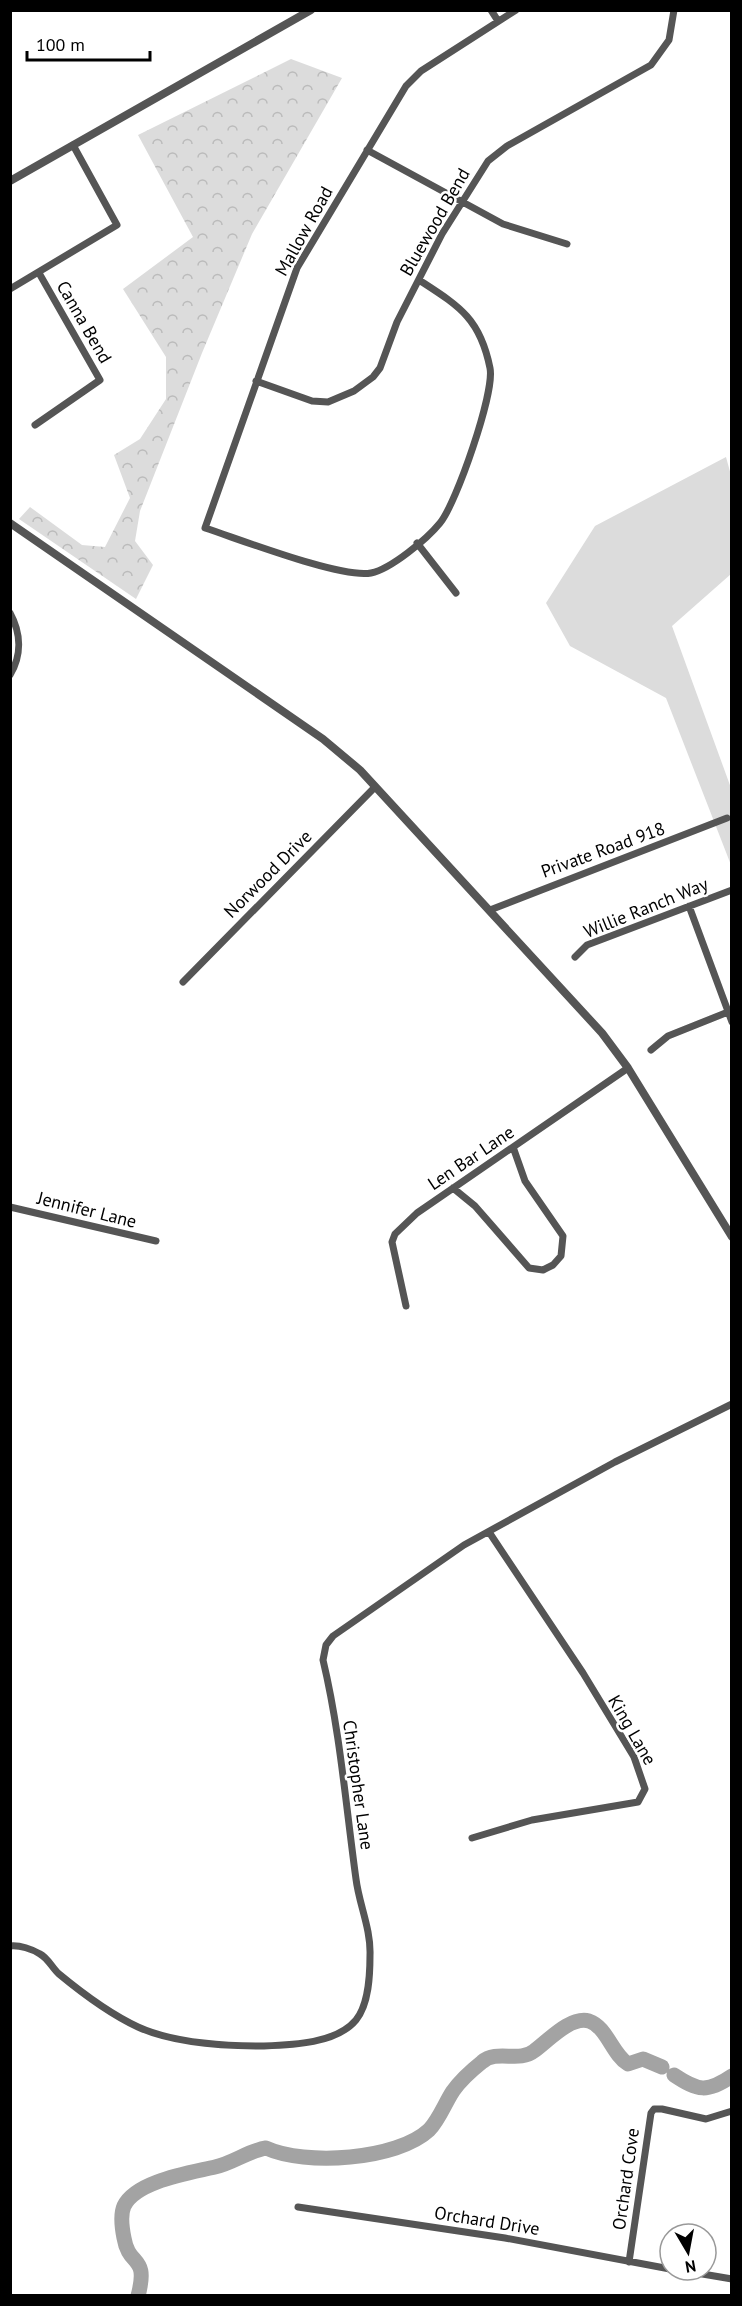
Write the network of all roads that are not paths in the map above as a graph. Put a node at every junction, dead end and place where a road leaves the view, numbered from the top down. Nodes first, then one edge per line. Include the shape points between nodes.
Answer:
1 (311, 10) edge
2 (491, 10) edge
3 (516, 10) edge
4 (674, 10) edge
5 (498, 21) junction
6 (73, 146) junction
7 (367, 150) junction
8 (10, 181) edge
9 (461, 201) junction
10 (567, 244) dead end
11 (39, 273) junction
12 (419, 280) junction
13 (10, 289) edge
14 (256, 381) junction
15 (35, 425) dead end
16 (10, 523) edge
17 (417, 543) junction
18 (456, 593) dead end
19 (10, 613) edge
20 (10, 675) edge
21 (375, 787) junction
22 (727, 818) dead end
23 (732, 890) edge
24 (689, 906) junction
25 (490, 910) junction
26 (575, 957) dead end
27 (183, 982) dead end
28 (728, 1011) junction
29 (732, 1022) edge
30 (651, 1050) dead end
31 (628, 1068) junction
32 (513, 1147) junction
33 (453, 1188) junction
34 (10, 1207) edge
35 (732, 1237) edge
36 (156, 1241) dead end
37 (406, 1306) dead end
38 (732, 1404) edge
39 (489, 1532) junction
40 (472, 1838) dead end
41 (10, 1946) edge
42 (732, 2111) edge
43 (298, 2207) dead end
44 (629, 2262) junction
45 (658, 2267) edge

1 - 6 street
2 - 5 street
3 - 5 street, Mallow Road
4 - 9 street, Bluewood Bend via 669,40 651,65 507,146 488,161
5 - 7 street, Mallow Road via 421,71 406,86
6 - 8 street
6 - 11 street via 117,225
7 - 9 street
7 - 14 street, Mallow Road via 297,268
9 - 10 street via 503,225
9 - 12 street, Bluewood Bend
11 - 13 street
11 - 15 street, Canna Bend via 100,380
12 - 14 street, Bluewood Bend via 397,322 380,368 354,391 328,402
12 - 17 street via 468,315 491,377 488,400 451,503 440,523
14 - 17 street, Mallow Road via 205,528 359,575 380,571
16 - 21 street via 323,739
17 - 18 street
19 - 20 street via 19,639
21 - 25 street
21 - 27 street, Norwood Drive
22 - 25 street, Private Road 918
23 - 24 street, Willie Ranch Way
24 - 26 street, Willie Ranch Way via 587,945
24 - 28 street
25 - 31 street via 602,1033
28 - 29 street
28 - 30 street via 668,1036
31 - 32 street, Len Bar Lane
31 - 35 street
32 - 33 street, Len Bar Lane
32 - 33 street via 525,1181 563,1236 561,1256 553,1265 543,1270 529,1268 475,1206
33 - 37 street, Len Bar Lane via 395,1234 393,1248
34 - 36 street, Jennifer Lane
38 - 39 street, Christopher Lane via 615,1462
39 - 40 street, King Lane via 634,1757 645,1789 638,1802 532,1820
39 - 41 street, Christopher Lane via 464,1545 333,1636 323,1652 359,1900 370,1947 366,1998 349,2027 329,2037 277,2045 200,2043 139,2028 57,1973 42,1955 19,1945
42 - 44 street, Orchard Cove via 706,2118 662,2109 651,2113
43 - 44 street, Orchard Drive via 505,2238
44 - 45 street, Orchard Drive

